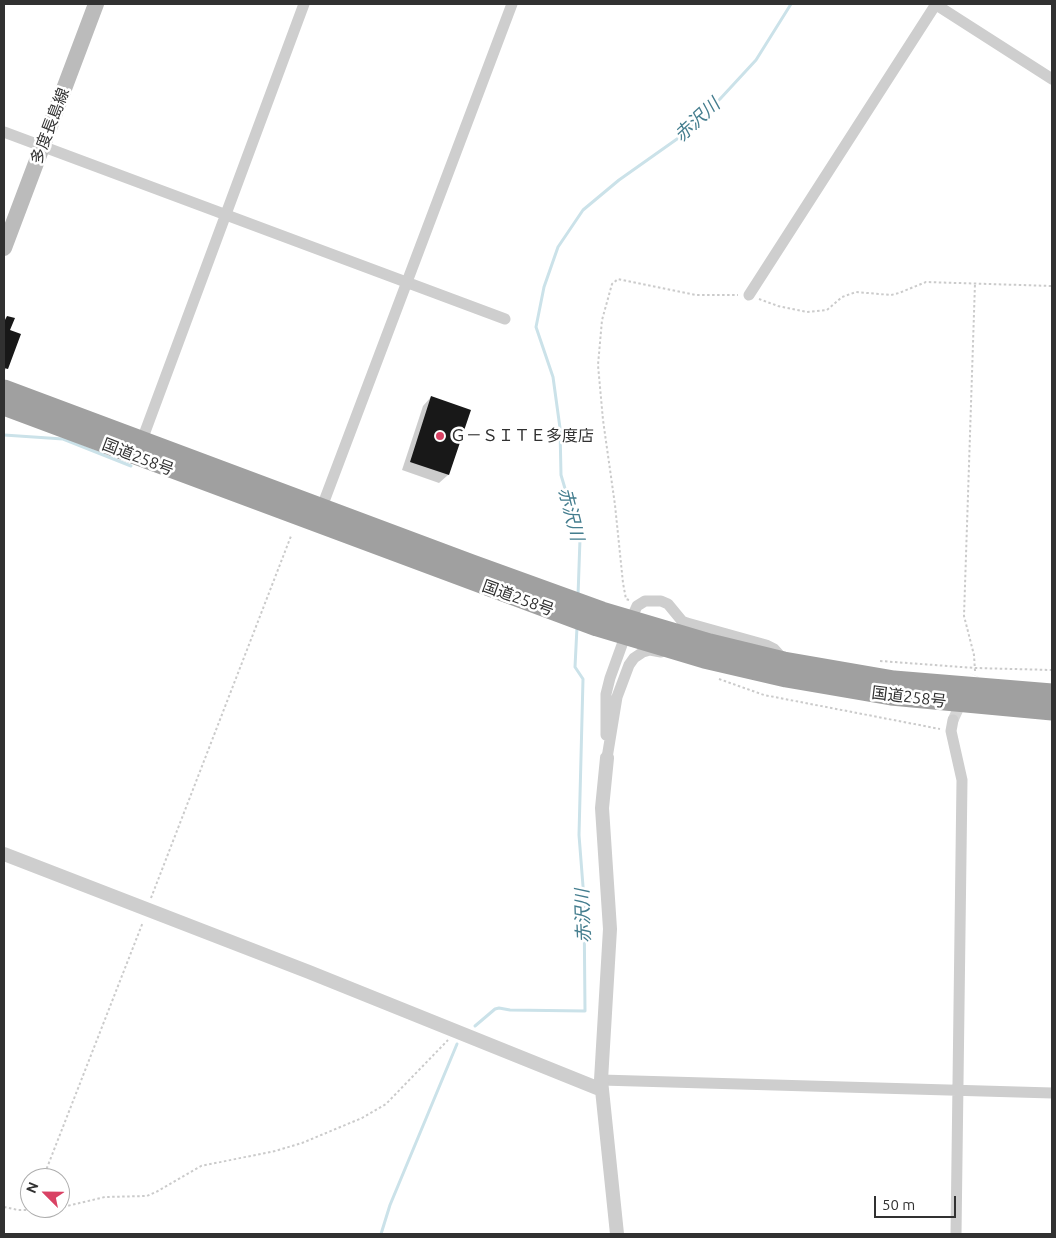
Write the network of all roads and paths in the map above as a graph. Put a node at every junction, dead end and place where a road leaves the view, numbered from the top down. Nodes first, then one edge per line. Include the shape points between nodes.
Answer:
1 (96, 4) edge
2 (304, 4) edge
3 (512, 4) edge
4 (935, 4) edge
5 (1052, 79) edge
6 (4, 132) edge
7 (42, 147) junction
8 (226, 215) junction
9 (4, 248) edge
10 (975, 282) junction
11 (407, 283) junction
12 (1052, 286) edge
13 (749, 295) junction
14 (505, 319) dead end
15 (4, 389) edge
16 (4, 406) edge
17 (142, 440) junction
18 (319, 516) junction
19 (291, 536) dead end
20 (635, 611) joint
21 (599, 619) junction
22 (623, 642) dead end
23 (704, 659) junction
24 (784, 661) junction
25 (880, 662) dead end
26 (975, 668) junction
27 (1052, 670) edge
28 (974, 675) tunnel mouth
29 (718, 678) dead end
30 (1052, 693) edge
31 (1052, 712) edge
32 (952, 726) joint
33 (607, 758) junction
34 (4, 854) edge
35 (147, 910) junction
36 (456, 1030) junction
37 (602, 1085) junction
38 (957, 1090) junction
39 (1052, 1093) edge
40 (47, 1168) edge
41 (70, 1206) edge
42 (4, 1207) edge
43 (20, 1208) edge
44 (617, 1234) edge
45 (956, 1234) edge

1 - 7 main road, 多度長島線
2 - 8 street
3 - 11 street
4 - 5 street
4 - 13 street
6 - 7 street
7 - 8 street
7 - 9 main road, 多度長島線
8 - 11 street
8 - 17 street
10 - 12 path
10 - 13 path via 926,282 891,295 856,292 842,297 827,310 807,312
10 - 26 path via 964,616
11 - 14 street
11 - 18 street
13 - 20 path via 696,295 618,279 612,284 602,320 598,365 622,583 626,599
15 - 17 highway, 国道258号
16 - 18 highway, 国道258号
17 - 18 highway, 国道258号
18 - 21 highway, 国道258号
19 - 35 path
20 - 24 street via 645,601 661,600 686,623 766,645
21 - 23 highway, 国道258号
21 - 24 highway, 国道258号
22 - 33 street via 606,694
23 - 31 highway, 国道258号 via 786,678 890,696
23 - 33 street via 650,650 634,658 617,697
24 - 30 highway, 国道258号 via 894,680
25 - 26 path
26 - 27 path
26 - 28 path
29 - 32 path via 764,695
32 - 38 street via 962,780
33 - 37 street via 602,808 610,929
34 - 35 street
35 - 36 street
35 - 40 path
36 - 37 street
36 - 41 path via 386,1104 362,1118 322,1136 275,1151 201,1166 153,1194 106,1197
37 - 38 street
37 - 44 street
38 - 39 street
38 - 45 street
42 - 43 path

